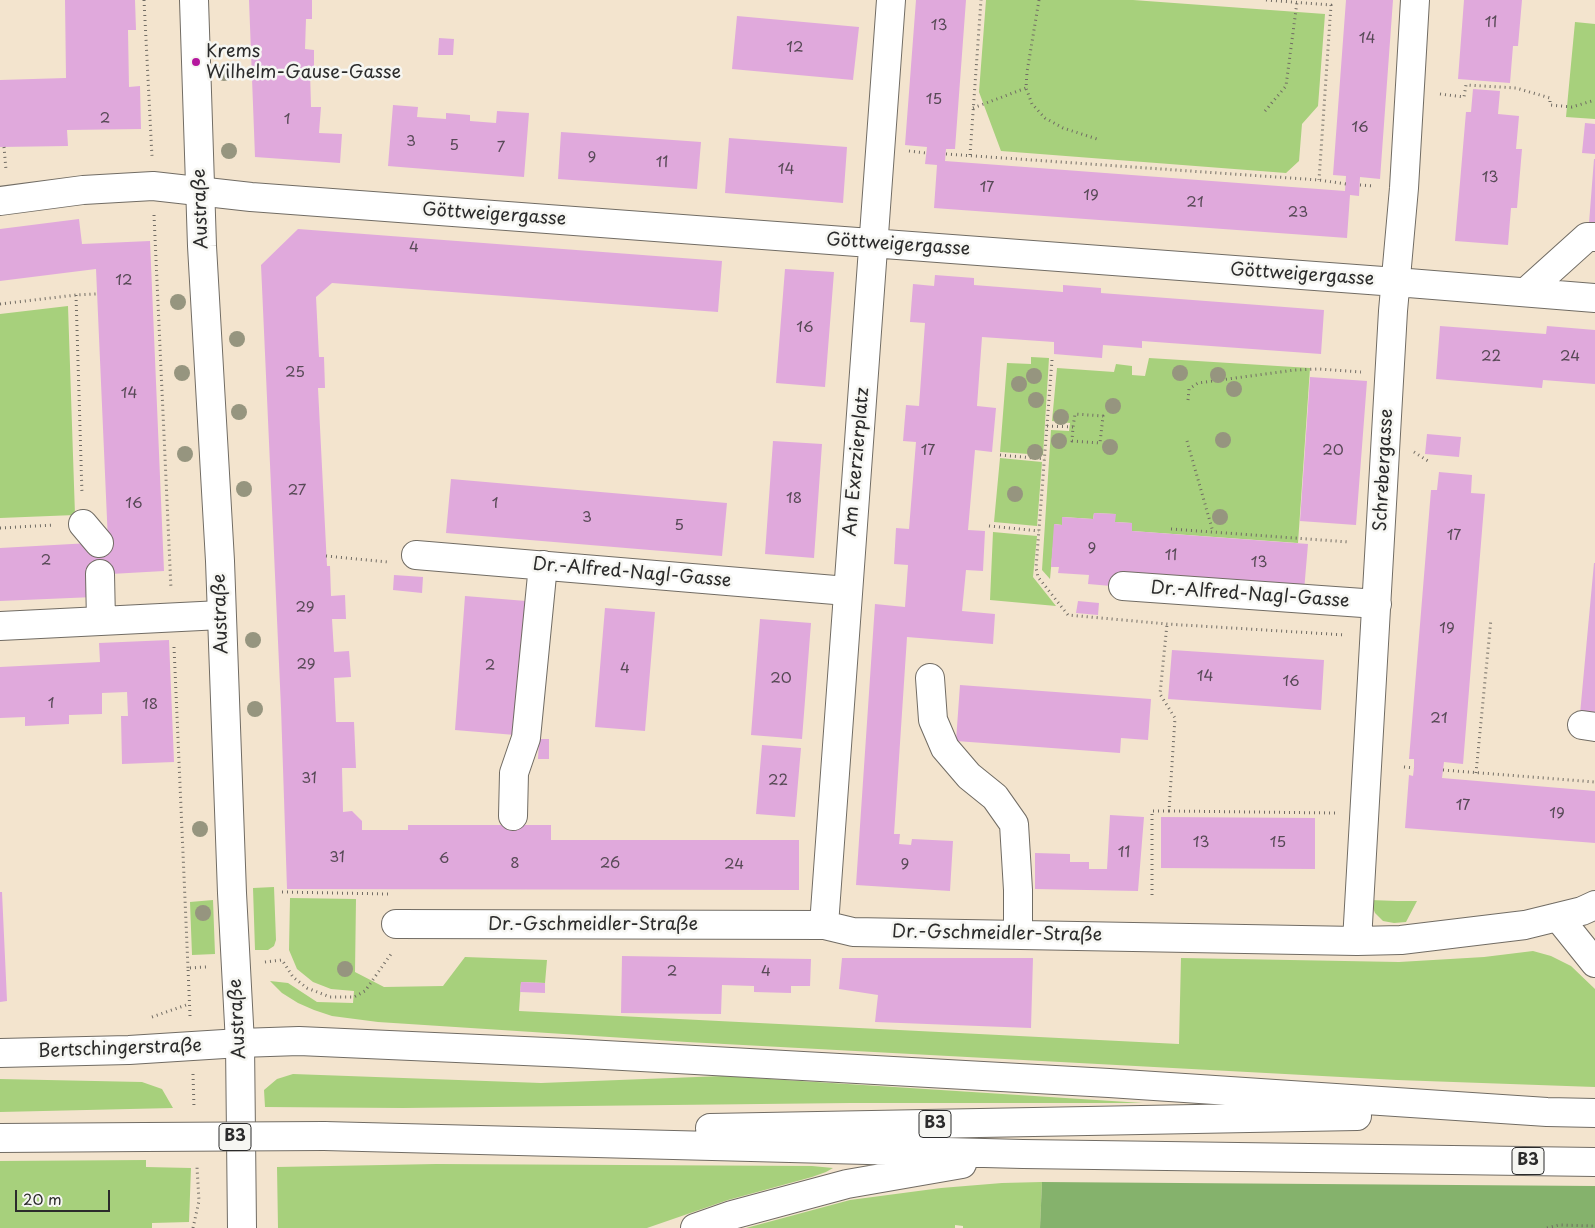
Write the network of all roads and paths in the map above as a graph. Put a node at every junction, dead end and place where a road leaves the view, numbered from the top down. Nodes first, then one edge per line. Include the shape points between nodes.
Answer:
1 (144, 0) edge
2 (194, 0) edge
3 (891, 0) edge
4 (981, 0) edge
5 (1039, 0) edge
6 (1266, 0) edge
7 (1415, 0) edge
8 (1298, 2) junction
9 (1026, 88) junction
10 (1438, 94) dead end
11 (1595, 100) edge
12 (973, 108) junction
13 (1265, 111) dead end
14 (1097, 139) dead end
15 (4, 147) dead end
16 (946, 154) dead end
17 (970, 155) junction
18 (152, 158) dead end
19 (1318, 180) junction
20 (1346, 184) dead end
21 (3, 188) edge
22 (201, 192) junction
23 (154, 207) dead end
24 (1595, 237) edge
25 (874, 244) junction
26 (1396, 282) junction
27 (1526, 292) junction
28 (97, 294) dead end
29 (76, 295) junction
30 (1595, 298) edge
31 (0, 304) edge
32 (1052, 360) dead end
33 (1363, 372) dead end
34 (1188, 400) dead end
35 (1047, 426) junction
36 (1074, 427) junction
37 (1187, 441) dead end
38 (1000, 455) dead end
39 (1044, 459) junction
40 (990, 526) dead end
41 (0, 528) edge
42 (1170, 528) dead end
43 (1039, 531) junction
44 (1214, 532) junction
45 (1350, 542) dead end
46 (416, 555) joint
47 (326, 556) dead end
48 (543, 565) junction
49 (100, 574) dead end
50 (1123, 586) dead end
51 (847, 591) junction
52 (171, 594) dead end
53 (1377, 604) junction
54 (221, 615) junction
55 (1491, 619) dead end
56 (101, 621) junction
57 (1167, 624) junction
58 (0, 626) edge
59 (1354, 635) dead end
60 (174, 647) dead end
61 (930, 678) dead end
62 (1404, 767) dead end
63 (1414, 768) dead end
64 (1443, 770) dead end
65 (1476, 773) junction
66 (1595, 782) edge
67 (1169, 811) junction
68 (1336, 813) dead end
69 (513, 816) dead end
70 (282, 892) dead end
71 (396, 894) dead end
72 (1152, 895) dead end
73 (1595, 906) edge
74 (1558, 917) junction
75 (396, 924) joint
76 (824, 925) junction
77 (1018, 934) junction
78 (1357, 941) junction
79 (261, 962) dead end
80 (1595, 963) edge
81 (216, 966) dead end
82 (188, 968) junction
83 (190, 1015) dead end
84 (240, 1043) junction
85 (0, 1052) edge
86 (1547, 1112) junction
87 (1595, 1113) edge
88 (324, 1136) junction
89 (0, 1138) edge
90 (1023, 1154) junction
91 (197, 1162) dead end
92 (1595, 1162) edge
93 (1595, 1226) edge
94 (193, 1228) edge
95 (242, 1228) edge
96 (695, 1228) edge
97 (1547, 1228) edge

1 - 18 path
2 - 22 main road, Austraße
3 - 25 main road, Am Exerzierplatz
4 - 12 path
5 - 9 path
6 - 8 path
7 - 26 main road, Schrebergasse
8 - 13 path via 1286,86
8 - 19 path via 1331,5
9 - 12 path
9 - 14 path via 1032,104 1045,118 1063,128
10 - 11 path via 1464,96 1466,85 1516,88 1550,98 1550,105 1572,107
12 - 17 path
15 - 21 path
16 - 17 path
17 - 19 path
19 - 20 path
21 - 22 main road, Göttweigergasse via 83,190 153,186
22 - 25 main road, Göttweigergasse
22 - 54 main road, Austraße
23 - 52 path
24 - 27 main road via 1587,236
25 - 26 main road, Göttweigergasse
25 - 51 main road, Am Exerzierplatz
26 - 27 main road, Göttweigergasse
26 - 53 main road, Schrebergasse
27 - 30 main road, Göttweigergasse
28 - 29 path
29 - 31 path
29 - 41 path via 91,533
32 - 35 path
33 - 34 path via 1295,370 1198,383 1189,389
35 - 36 path
35 - 39 path
36 - 36 path via 1072,441 1100,443 1103,416 1075,414
37 - 44 path
38 - 39 path
39 - 43 path
40 - 43 path
42 - 44 path
43 - 57 path via 1038,577 1068,615
44 - 45 path
46 - 47 path via 395,562
46 - 48 main road, Dr.-Alfred-Nagl-Gasse
48 - 51 main road, Dr.-Alfred-Nagl-Gasse
48 - 69 main road via 526,738 514,773
49 - 56 main road
50 - 53 main road, Dr.-Alfred-Nagl-Gasse
51 - 76 main road, Am Exerzierplatz
53 - 78 main road, Schrebergasse
54 - 56 main road
54 - 84 main road, Austraße
55 - 65 path
56 - 58 main road
57 - 59 path
57 - 67 path via 1160,694 1175,718
60 - 82 path
61 - 77 main road via 932,720 945,748 969,776 995,797 1014,824
62 - 63 path
64 - 65 path
65 - 66 path
67 - 68 path
67 - 72 path via 1152,811
70 - 71 path
73 - 74 main road, Dr.-Gschmeidler-Straße
74 - 78 main road, Dr.-Gschmeidler-Straße via 1525,925 1420,938
74 - 80 main road
75 - 76 main road, Dr.-Gschmeidler-Straße
75 - 79 path via 396,946 365,991 354,997 330,997 308,988 293,977 282,960
76 - 77 main road, Dr.-Gschmeidler-Straße via 853,932
77 - 78 main road, Dr.-Gschmeidler-Straße
81 - 82 path
82 - 83 path
84 - 85 main road, Bertschingerstraße via 129,1050
84 - 86 main road, Bertschingerstraße via 299,1041 589,1054 1110,1083
84 - 95 main road, Austraße
86 - 87 main road, B3
86 - 88 main road, B3
88 - 89 main road, B3, bridge
88 - 90 main road, B3
90 - 92 main road, B3
90 - 96 main road via 847,1184
91 - 94 path via 199,1201
93 - 97 path

